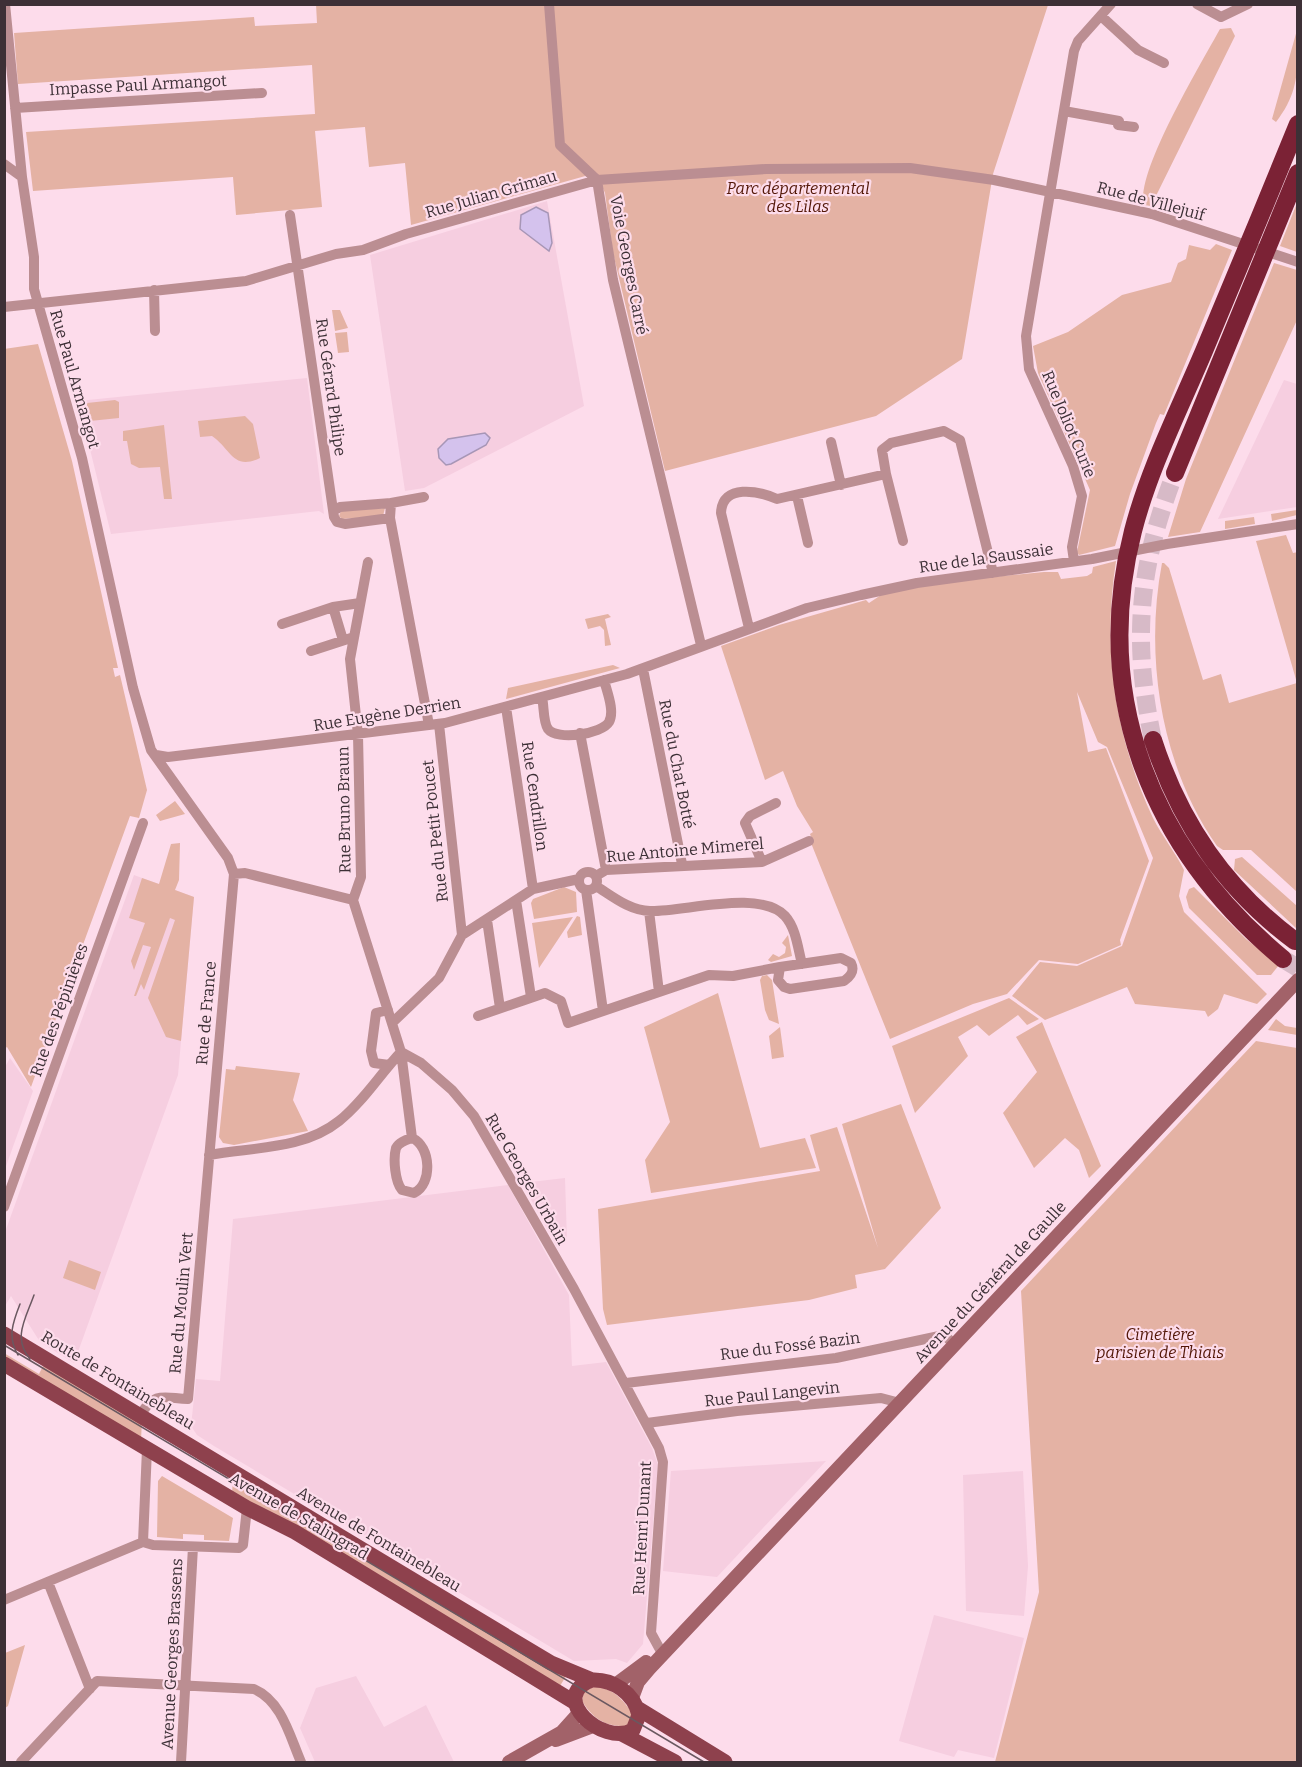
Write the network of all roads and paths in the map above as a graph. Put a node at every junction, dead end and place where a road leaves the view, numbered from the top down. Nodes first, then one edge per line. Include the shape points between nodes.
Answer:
1 (4, 4) edge
2 (549, 4) edge
3 (1111, 4) edge
4 (1197, 4) edge
5 (1248, 4) edge
6 (1101, 16) junction
7 (1164, 63) dead end
8 (262, 93) dead end
9 (15, 108) junction
10 (1064, 111) junction
11 (1298, 124) edge
12 (1134, 127) dead end
13 (4, 164) edge
14 (1298, 173) edge
15 (22, 177) junction
16 (597, 180) junction
17 (994, 180) joint
18 (1049, 191) junction
19 (290, 215) dead end
20 (1298, 262) edge
21 (298, 267) junction
22 (154, 290) junction
23 (37, 302) junction
24 (4, 307) edge
25 (154, 331) dead end
26 (831, 442) dead end
27 (1175, 473) tunnel mouth
28 (886, 474) junction
29 (842, 485) junction
30 (797, 496) junction
31 (424, 497) dead end
32 (391, 503) junction
33 (335, 510) junction
34 (390, 518) junction
35 (1298, 524) edge
36 (903, 541) dead end
37 (808, 543) dead end
38 (1074, 561) junction
39 (368, 562) dead end
40 (993, 573) junction
41 (360, 603) junction
42 (333, 607) junction
43 (282, 624) dead end
44 (749, 628) junction
45 (348, 639) junction
46 (701, 645) junction
47 (312, 651) dead end
48 (686, 651) joint
49 (643, 669) junction
50 (604, 680) junction
51 (542, 697) junction
52 (506, 706) junction
53 (434, 725) junction
54 (580, 733) junction
55 (358, 735) junction
56 (1153, 740) tunnel mouth
57 (156, 754) junction
58 (776, 803) dead end
59 (142, 823) dead end
60 (809, 841) dead end
61 (762, 862) junction
62 (682, 864) junction
63 (234, 874) junction
64 (579, 879) junction
65 (596, 881) junction
66 (533, 889) junction
67 (353, 900) junction
68 (516, 900) junction
69 (649, 911) junction
70 (487, 920) junction
71 (462, 935) junction
72 (1295, 941) tunnel mouth
73 (1284, 959) tunnel mouth
74 (802, 964) junction
75 (780, 967) junction
76 (1298, 980) edge
77 (659, 992) junction
78 (531, 997) junction
79 (500, 1008) junction
80 (387, 1010) junction
81 (603, 1011) junction
82 (478, 1016) dead end
83 (392, 1023) junction
84 (401, 1052) junction
85 (389, 1065) junction
86 (412, 1138) junction
87 (209, 1155) junction
88 (4, 1207) edge
89 (4, 1334) edge
90 (603, 1342) joint
91 (954, 1344) junction
92 (4, 1364) edge
93 (626, 1383) junction
94 (900, 1403) junction
95 (145, 1416) junction
96 (647, 1423) junction
97 (147, 1449) junction
98 (213, 1458) joint
99 (246, 1508) junction
100 (143, 1542) junction
101 (193, 1547) junction
102 (48, 1582) junction
103 (4, 1600) edge
104 (661, 1652) junction
105 (592, 1680) junction
106 (185, 1685) junction
107 (615, 1685) junction
108 (90, 1689) junction
109 (634, 1703) junction
110 (577, 1707) junction
111 (593, 1726) junction
112 (622, 1734) junction
113 (543, 1745) junction
114 (21, 1762) edge
115 (182, 1762) edge
116 (301, 1762) edge
117 (509, 1762) edge
118 (675, 1762) edge
119 (725, 1762) edge

1 - 9 street, Rue Paul Armangot
2 - 16 street, Voie Georges Carré via 560,145
3 - 6 street, Rue Joliot Curie
4 - 5 street via 1221,17
6 - 7 street via 1138,50
6 - 10 street, Rue Joliot Curie via 1076,46
8 - 9 street, Impasse Paul Armangot
9 - 15 street, Rue Paul Armangot
10 - 12 street
10 - 18 street, Rue Joliot Curie
11 - 73 highway via 1148,485 1127,558 1120,614 1125,700 1135,744 1163,815 1184,852 1220,899
13 - 15 street
14 - 27 highway
15 - 23 street, Rue Paul Armangot
16 - 17 street, Rue Julian Grimau via 837,167 910,168
16 - 21 street, Rue Julian Grimau
16 - 46 street, Voie Georges Carré via 613,280
17 - 18 street, Rue de Villejuif
18 - 20 street, Rue de Villejuif via 1152,214
18 - 38 street, Rue Joliot Curie via 1026,336 1029,369 1073,466 1082,496 1072,548
19 - 21 street, Rue Gérard Philipe
21 - 22 street, Rue Julian Grimau via 246,281
21 - 33 street, Rue Gérard Philipe
22 - 23 street, Rue Julian Grimau
22 - 25 street
23 - 24 street, Rue Julian Grimau
23 - 57 street, Rue Paul Armangot via 82,458 133,688 148,744
26 - 29 street
28 - 29 street
28 - 36 street
28 - 40 street via 882,450 891,443 944,431 960,440
29 - 30 street
30 - 37 street
30 - 44 street via 777,500 750,490 730,495 721,508
31 - 32 street
32 - 33 street
32 - 34 street
33 - 34 street via 336,520 341,524
34 - 53 street
35 - 38 street, Rue de la Saussaie
38 - 40 street, Rue de la Saussaie
39 - 41 street, Rue Bruno Braun
40 - 44 street, Rue de la Saussaie via 861,595
41 - 42 street
41 - 45 street, Rue Bruno Braun
42 - 43 street
42 - 45 street
44 - 46 street, Rue de la Saussaie
45 - 47 street
45 - 55 street, Rue Bruno Braun
46 - 48 street, Rue de la Saussaie
48 - 49 street, Rue Eugène Derrien
49 - 50 street, Rue Eugène Derrien
49 - 62 street, Rue du Chat Botté
50 - 51 street, Rue Eugène Derrien
50 - 54 street via 610,719 602,729
51 - 52 street, Rue Eugène Derrien
51 - 54 street via 549,729 561,736
52 - 53 street, Rue Eugène Derrien
52 - 66 street, Rue Cendrillon
53 - 55 street, Rue Eugène Derrien
53 - 71 street, Rue du Petit Poucet
54 - 65 street
55 - 57 street, Rue Eugène Derrien via 168,757
55 - 67 street, Rue Bruno Braun via 361,877
56 - 72 highway via 1180,809 1216,863 1256,909
57 - 63 street, Rue Paul Armangot via 228,858
58 - 61 street via 750,816 745,823
59 - 88 street, Rue des Pépinières
60 - 61 street, Rue Antoine Mimerel
61 - 62 street, Rue Antoine Mimerel
62 - 65 street, Rue Antoine Mimerel
63 - 67 street via 245,873
63 - 87 street, Rue de France
64 - 65 street via 581,887
64 - 65 street, Rue Antoine Mimerel via 585,872 591,872
64 - 66 street
65 - 69 street via 633,908
65 - 81 street
66 - 68 street
67 - 80 street
68 - 70 street
68 - 78 street
69 - 74 street via 767,905 784,915 789,923
69 - 77 street
70 - 71 street
70 - 79 street
71 - 83 street via 439,978
74 - 75 street
74 - 75 street via 841,958 851,963 853,969 844,981 790,989 778,980
75 - 77 street via 733,976 710,975
76 - 91 main road, Avenue du Général de Gaulle
77 - 81 street
78 - 79 street
78 - 81 street via 545,993 559,998 568,1023
79 - 82 street
80 - 83 street
80 - 85 street via 376,1013 371,1051 374,1063
83 - 84 street
84 - 85 street
84 - 86 street
84 - 90 street, Rue Georges Urbain via 421,1063 452,1090 474,1116
85 - 87 street via 345,1116 321,1133 282,1145
86 - 86 street via 396,1149 396,1179 407,1193 420,1190 426,1182 425,1150 422,1143
87 - 95 street, Rue du Moulin Vert via 188,1399 154,1398 149,1401
89 - 95 main road, Route de Fontainebleau
90 - 93 street, Rue Henri Dunant
91 - 93 street, Rue du Fossé Bazin via 944,1335 836,1358
91 - 94 main road, Avenue du Général de Gaulle
92 - 97 main road, Avenue de Stalingrad
93 - 96 street, Rue Henri Dunant
94 - 96 street, Rue Paul Langevin via 881,1398
94 - 104 main road, Avenue du Général de Gaulle
95 - 97 main road
95 - 98 main road, Route de Fontainebleau
96 - 104 street, Rue Henri Dunant via 663,1462 651,1633
97 - 99 main road, Avenue de Stalingrad
97 - 100 street
98 - 105 main road, Avenue de Fontainebleau via 551,1663
99 - 101 street via 243,1545 233,1549
99 - 110 main road, Avenue de Stalingrad via 295,1532
100 - 101 street
100 - 102 street
101 - 106 street, Avenue Georges Brassens
102 - 103 street
102 - 108 street
104 - 107 main road, Avenue du Général de Gaulle
104 - 109 main road, Avenue du Général de Gaulle via 641,1678
105 - 107 main road
105 - 110 main road via 579,1688
106 - 108 street via 97,1681
106 - 115 street, Avenue Georges Brassens
106 - 116 street via 265,1693 279,1712
107 - 109 main road
108 - 114 street
109 - 112 main road via 639,1719 636,1726
109 - 119 main road
110 - 111 main road
110 - 113 main road via 562,1732
111 - 112 main road
111 - 113 main road
112 - 118 main road
113 - 117 main road

